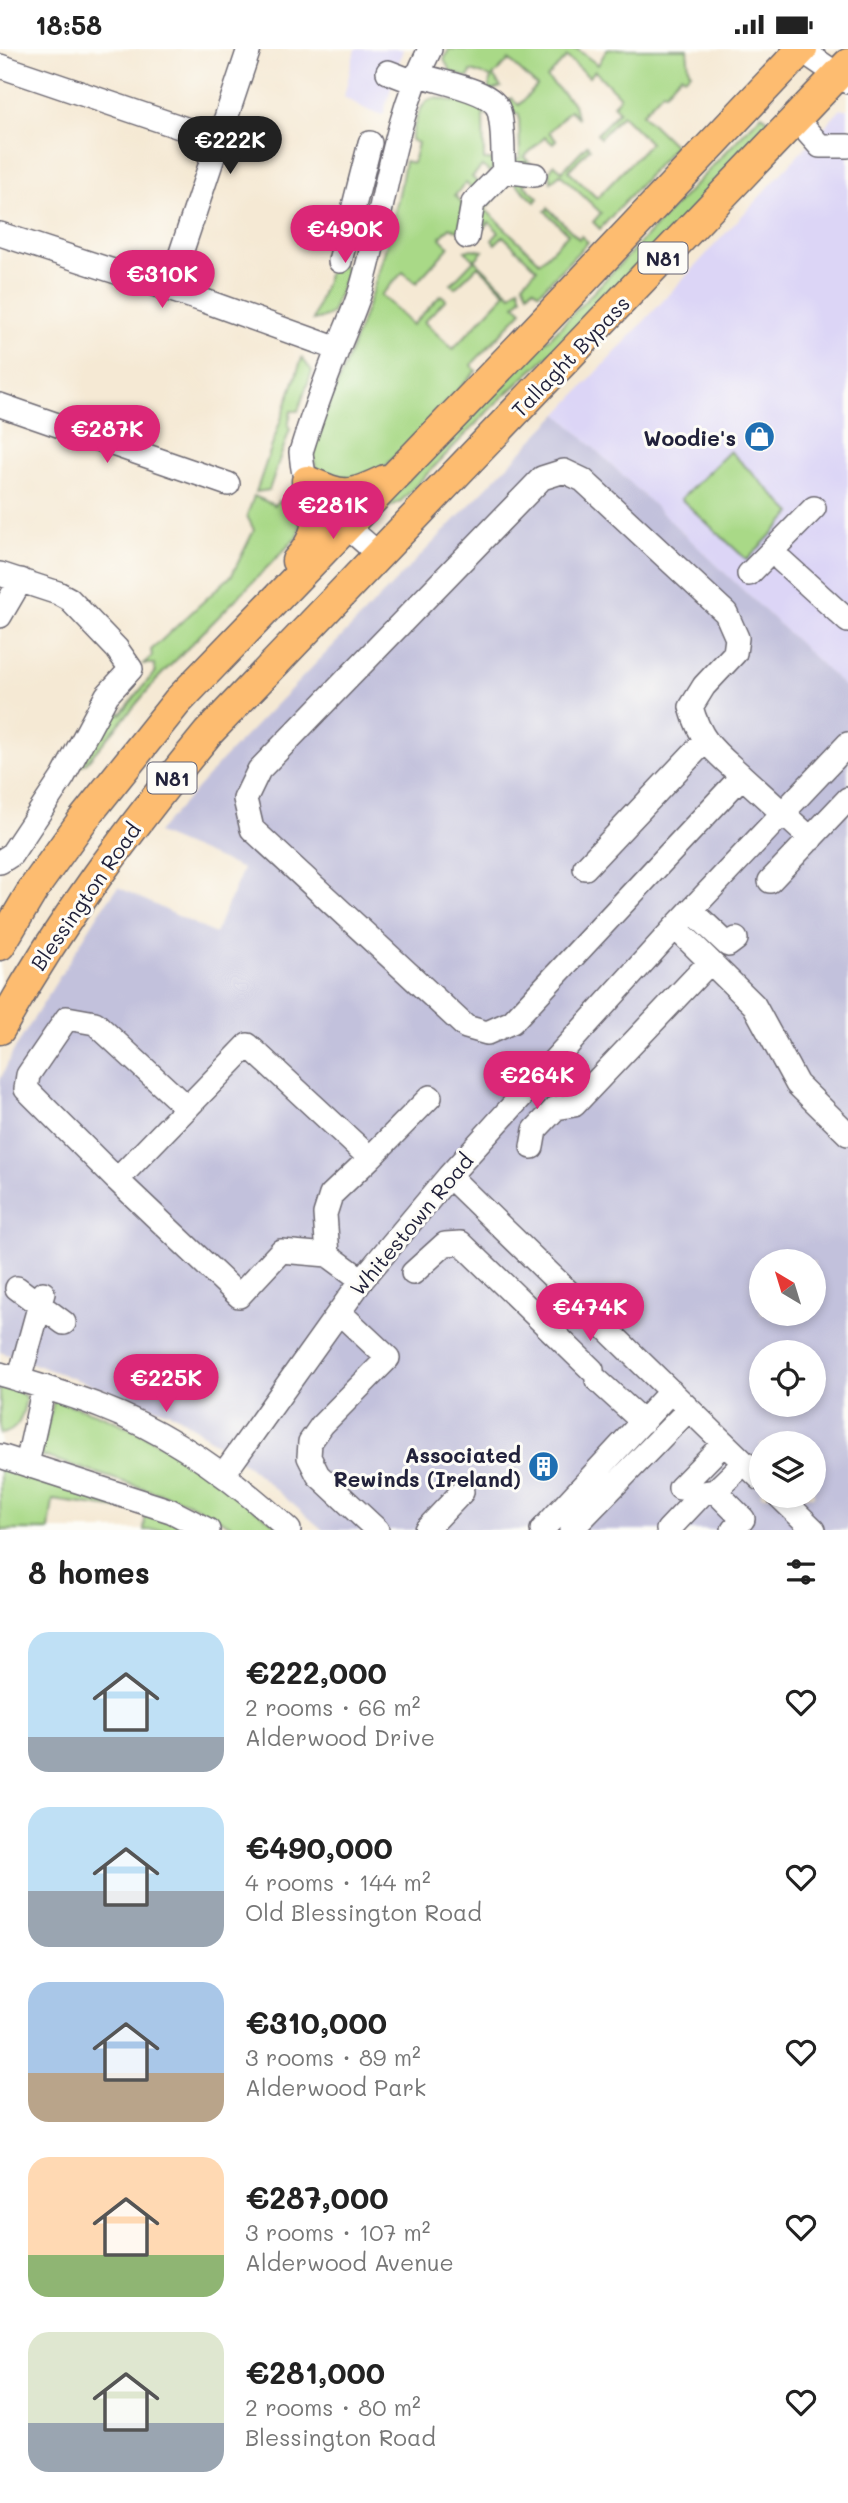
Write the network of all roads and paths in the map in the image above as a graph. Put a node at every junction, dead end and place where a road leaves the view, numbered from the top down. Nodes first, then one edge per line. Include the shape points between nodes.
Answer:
1 (249, 49) edge
2 (430, 49) edge
3 (794, 49) edge
4 (0, 66) edge
5 (388, 72) dead end
6 (844, 74) edge
7 (415, 78) junction
8 (796, 119) junction
9 (218, 140) junction
10 (370, 143) dead end
11 (848, 146) edge
12 (504, 171) junction
13 (535, 175) dead end
14 (356, 200) junction
15 (383, 208) junction
16 (0, 234) edge
17 (467, 236) dead end
18 (340, 261) dead end
19 (169, 289) junction
20 (338, 349) junction
21 (0, 405) edge
22 (398, 474) junction
23 (228, 484) dead end
24 (313, 489) junction
25 (814, 508) dead end
26 (348, 526) junction
27 (379, 555) junction
28 (782, 561) dead end
29 (749, 574) dead end
30 (10, 577) edge
31 (0, 616) edge
32 (848, 621) edge
33 (177, 702) junction
34 (704, 742) junction
35 (848, 744) edge
36 (742, 776) junction
37 (848, 799) edge
38 (783, 812) junction
39 (811, 839) junction
40 (0, 862) edge
41 (585, 868) dead end
42 (771, 881) dead end
43 (691, 910) junction
44 (675, 927) junction
45 (736, 939) dead end
46 (0, 944) edge
47 (709, 962) junction
48 (0, 1029) edge
49 (430, 1097) dead end
50 (187, 1108) junction
51 (848, 1134) edge
52 (532, 1147) dead end
53 (370, 1158) junction
54 (449, 1176) junction
55 (117, 1180) junction
56 (519, 1244) junction
57 (328, 1255) junction
58 (547, 1272) junction
59 (413, 1273) dead end
60 (493, 1274) junction
61 (362, 1280) junction
62 (17, 1289) dead end
63 (42, 1299) junction
64 (521, 1301) junction
65 (339, 1312) junction
66 (593, 1316) junction
67 (64, 1323) dead end
68 (566, 1344) junction
69 (9, 1377) edge
70 (44, 1387) junction
71 (671, 1391) junction
72 (689, 1409) junction
73 (643, 1422) junction
74 (724, 1443) junction
75 (0, 1456) edge
76 (744, 1463) junction
77 (27, 1464) junction
78 (749, 1468) edge
79 (223, 1475) junction
80 (680, 1488) dead end
81 (715, 1491) junction
82 (462, 1492) dead end
83 (791, 1508) edge
84 (208, 1530) edge
85 (289, 1530) edge
86 (377, 1530) edge
87 (426, 1530) edge
88 (542, 1530) edge
89 (571, 1530) edge
90 (668, 1530) edge
91 (733, 1530) edge
92 (814, 1530) edge

1 - 9 street
2 - 7 street
3 - 6 street
3 - 22 main road, Tallaght Bypass / N81 via 763,71 638,202 617,244
4 - 9 street
5 - 7 street
6 - 8 main road, Tallaght Bypass / N81
7 - 12 street via 462,86 495,104
7 - 15 street via 393,151
8 - 11 street via 823,147
8 - 27 main road, Tallaght Bypass / N81
9 - 19 street
10 - 14 street
12 - 13 street
12 - 17 street via 473,203
14 - 15 street
14 - 18 street
15 - 20 street
16 - 19 street
19 - 20 street
20 - 24 street via 301,452
21 - 23 street
22 - 24 main road via 349,494
22 - 26 main road, Tallaght Bypass / N81
24 - 26 street
24 - 33 main road via 318,525 308,549 209,653
25 - 29 street
26 - 27 street
26 - 33 main road, Blessington Road / N81
27 - 48 main road, Blessington Road / N81 via 208,733 129,831 62,926
28 - 32 street
30 - 31 street
30 - 40 street via 69,599 130,666 107,695 63,777 11,855
33 - 46 main road, Blessington Road / N81 via 82,821
34 - 36 street
34 - 36 street via 691,707 735,653 737,638 726,613 583,480 564,471 542,478 522,498 259,770 245,799 252,829 466,1027 487,1033 512,1022
34 - 41 street
35 - 38 street, Whitestown Road
36 - 38 street
37 - 39 street
38 - 39 street
38 - 43 street, Whitestown Road
39 - 42 street
43 - 44 street, Whitestown Road
43 - 45 street via 728,945
44 - 47 street
44 - 54 street, Whitestown Road
47 - 51 street via 754,1005 797,1084
47 - 52 street via 574,1105 556,1108 535,1130
49 - 53 street
50 - 53 street via 248,1045
50 - 55 street
50 - 55 street via 95,1023 67,1018 28,1076 26,1089
53 - 57 street via 331,1195 326,1214
54 - 56 street
54 - 61 street, Whitestown Road
55 - 57 street via 239,1296 282,1251
56 - 58 street
56 - 60 street
57 - 61 street
58 - 64 street
58 - 66 street
59 - 60 street via 445,1244 461,1243
60 - 64 street
61 - 65 street, Whitestown Road
62 - 63 street
63 - 67 street
63 - 69 street
64 - 68 street
65 - 79 street, Whitestown Road
65 - 86 street via 388,1358 322,1425 310,1442 309,1457 318,1475
66 - 68 street
66 - 71 street
68 - 73 street
69 - 70 street
70 - 77 street
70 - 79 street via 128,1419
71 - 72 street
71 - 73 street
72 - 74 street
72 - 89 street
73 - 88 street
74 - 76 street
74 - 80 street
75 - 77 street
76 - 78 street
76 - 81 street
77 - 84 street via 171,1511
79 - 85 street
81 - 90 street via 702,1493
81 - 91 street via 743,1519
82 - 87 street
83 - 92 street

